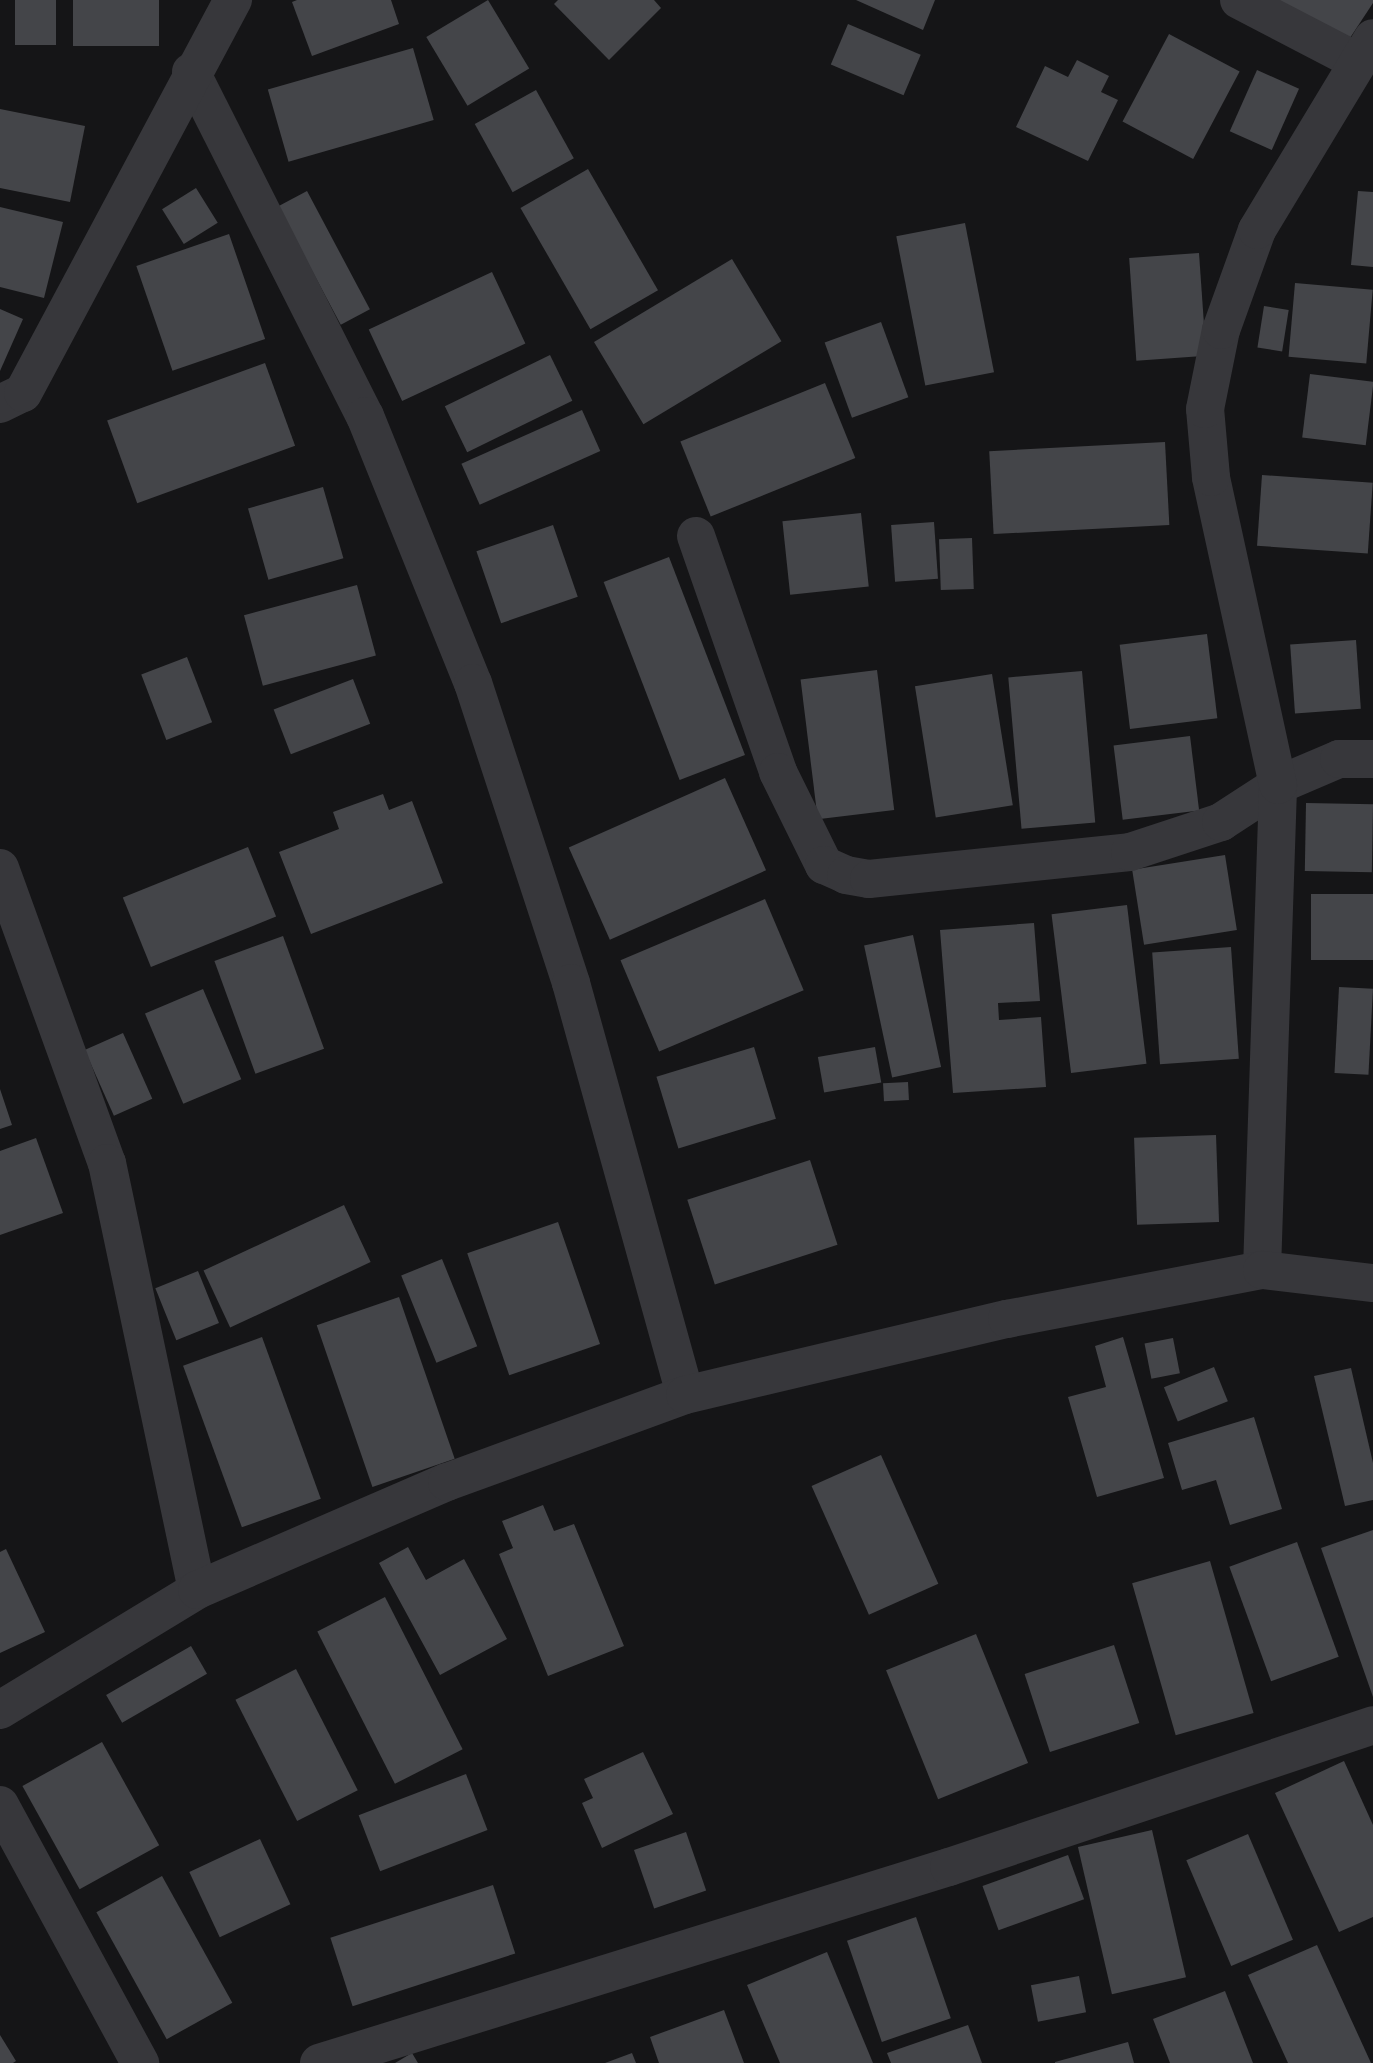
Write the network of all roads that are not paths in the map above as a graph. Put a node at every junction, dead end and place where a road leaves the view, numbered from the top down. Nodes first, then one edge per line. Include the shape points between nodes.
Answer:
1 (233, 0) edge
2 (1240, 0) edge
3 (1365, 49) edge
4 (191, 72) junction
5 (0, 404) edge
6 (696, 536) dead end
7 (1373, 760) edge
8 (1278, 785) junction
9 (0, 868) edge
10 (1262, 1270) junction
11 (1373, 1283) edge
12 (685, 1395) junction
13 (197, 1590) junction
14 (0, 1710) edge
15 (1373, 1725) edge
16 (0, 1805) edge
17 (140, 2063) edge
18 (319, 2063) edge

1 - 4 street
2 - 3 street
3 - 8 street via 1257,230 1221,330 1205,409 1211,477
4 - 5 street via 23,393
4 - 12 street via 365,416 473,684 571,983
6 - 8 street via 778,772 824,865 869,879 1130,852 1221,822
7 - 8 street via 1339,760
8 - 10 street
9 - 13 street via 107,1163
10 - 11 street
10 - 12 street via 1007,1319
12 - 13 street via 447,1482
13 - 14 street
15 - 18 street via 949,1867
16 - 17 street

